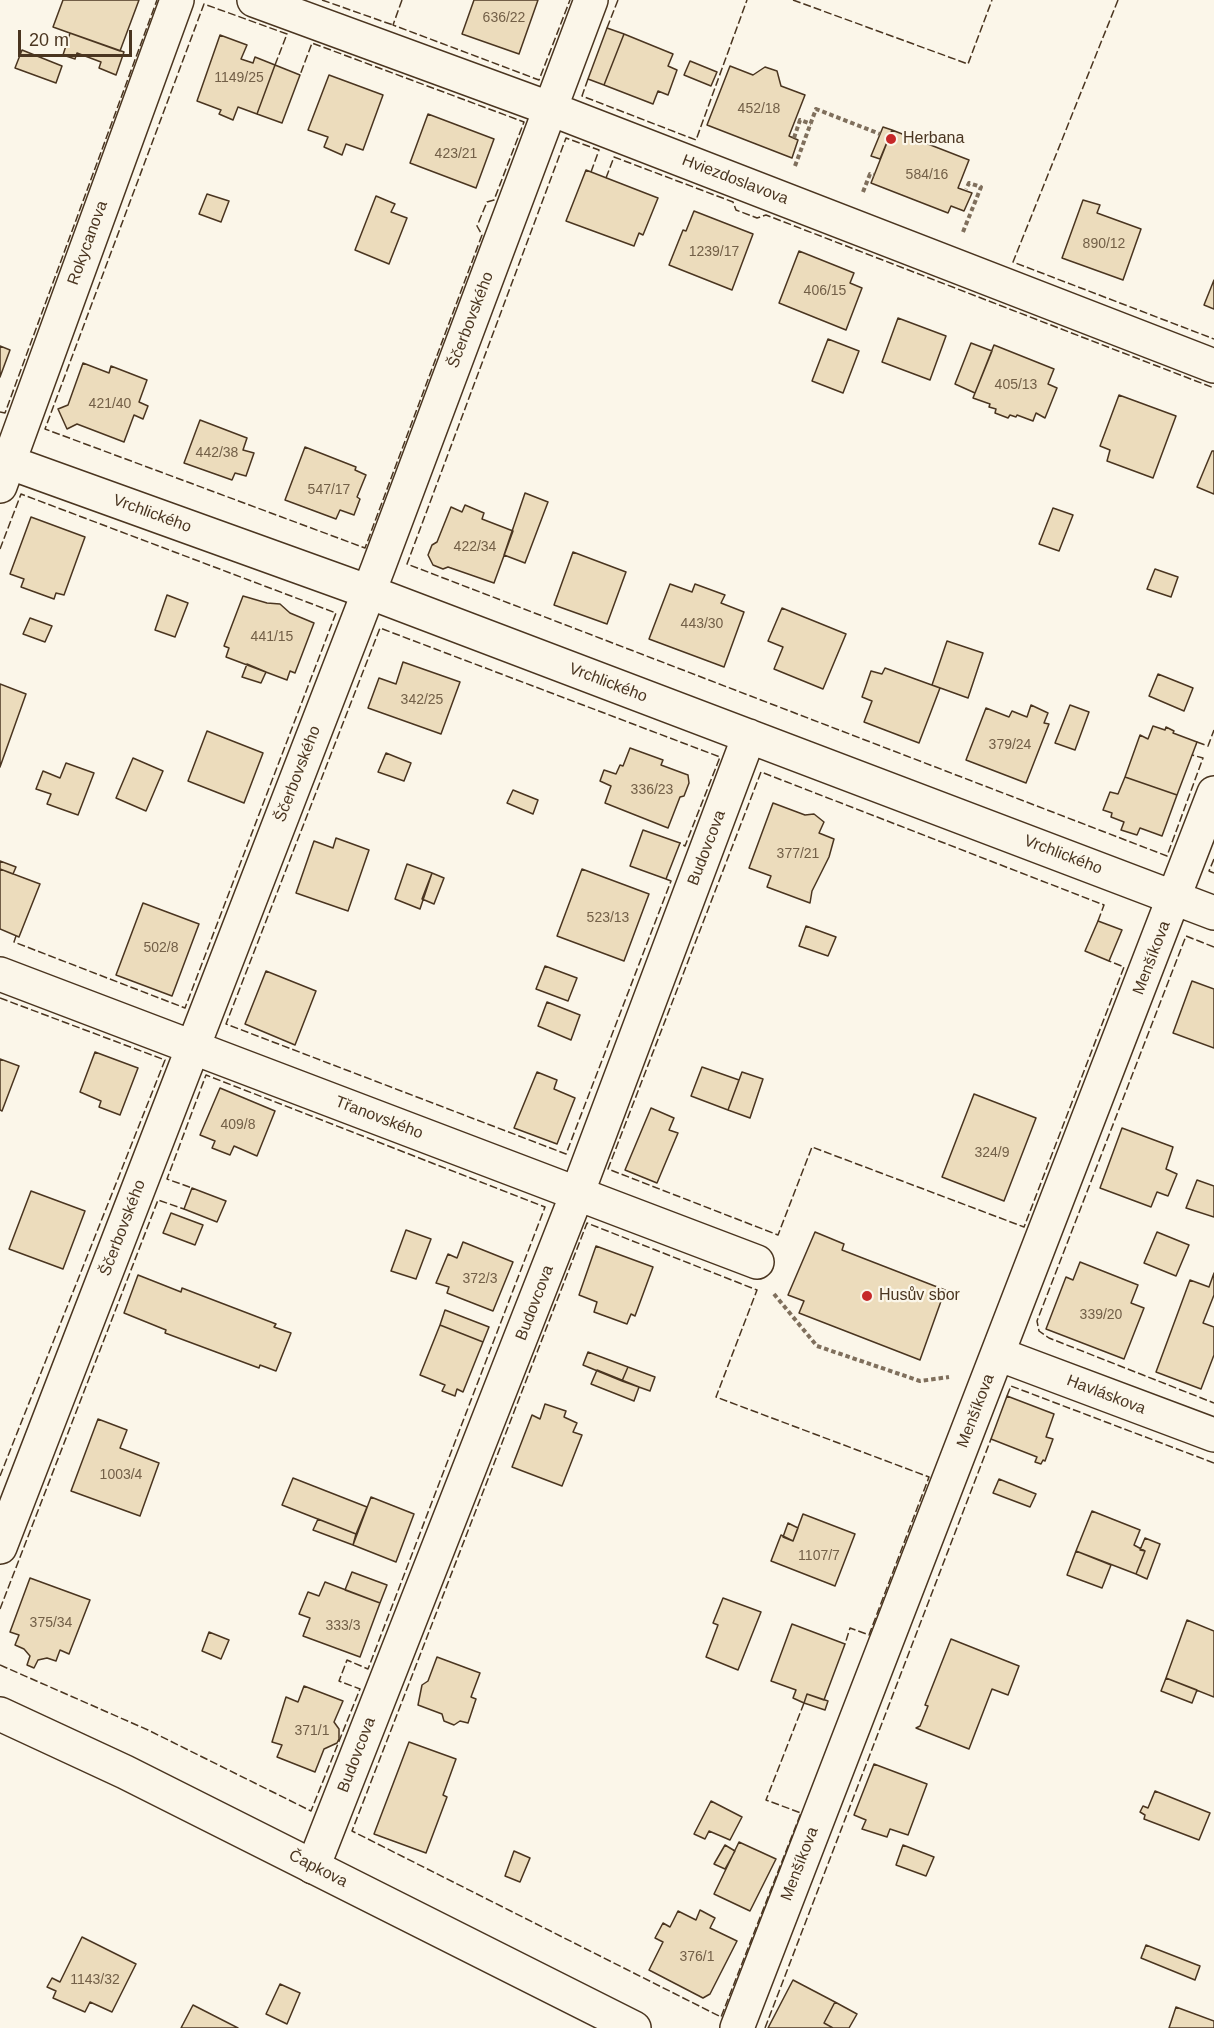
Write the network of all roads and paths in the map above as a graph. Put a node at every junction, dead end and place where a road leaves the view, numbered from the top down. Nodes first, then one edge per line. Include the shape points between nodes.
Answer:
1 (177, 0) edge
2 (254, 0) edge
3 (591, 0) edge
4 (551, 109) junction
5 (811, 124) junction
6 (880, 134) dead end
7 (794, 138) dead end
8 (874, 175) dead end
9 (867, 181) dead end
10 (966, 189) dead end
11 (783, 199) junction
12 (950, 263) junction
13 (1214, 366) edge
14 (3, 469) edge
15 (369, 592) junction
16 (749, 736) junction
17 (1214, 793) edge
18 (1175, 898) junction
19 (1214, 913) edge
20 (0, 974) edge
21 (193, 1047) junction
22 (578, 1194) junction
23 (757, 1262) joint
24 (995, 1362) junction
25 (1214, 1435) edge
26 (0, 1546) edge
27 (0, 1714) edge
28 (313, 1867) junction
29 (634, 2028) edge
30 (737, 2028) edge

1 - 14 street, Rokycanova
2 - 4 street, Hviezdoslavova
3 - 4 street, Ščerbovského
4 - 11 street, Hviezdoslavova
4 - 15 street, Ščerbovského
5 - 6 path via 816,110
5 - 7 path via 800,120
5 - 11 path
8 - 9 path via 870,174
10 - 12 path via 969,183 981,188
11 - 12 street, Hviezdoslavova
12 - 13 street, Hviezdoslavova
14 - 15 street, Vrchlického
15 - 16 street, Vrchlického
15 - 21 street, Ščerbovského
16 - 18 street, Vrchlického
16 - 22 street, Budovcova
17 - 18 street, Menšíkova
18 - 19 street, Vrchlického
18 - 24 street, Menšíkova
20 - 21 street, Třanovského
21 - 22 street, Třanovského
21 - 26 street, Ščerbovského
22 - 23 street, Třanovského
22 - 28 street, Budovcova
23 - 24 path via 764,1282 817,1346 920,1382
24 - 25 street, Havláskova
24 - 30 street, Menšíkova
27 - 28 street, Čapkova
28 - 29 street, Čapkova

